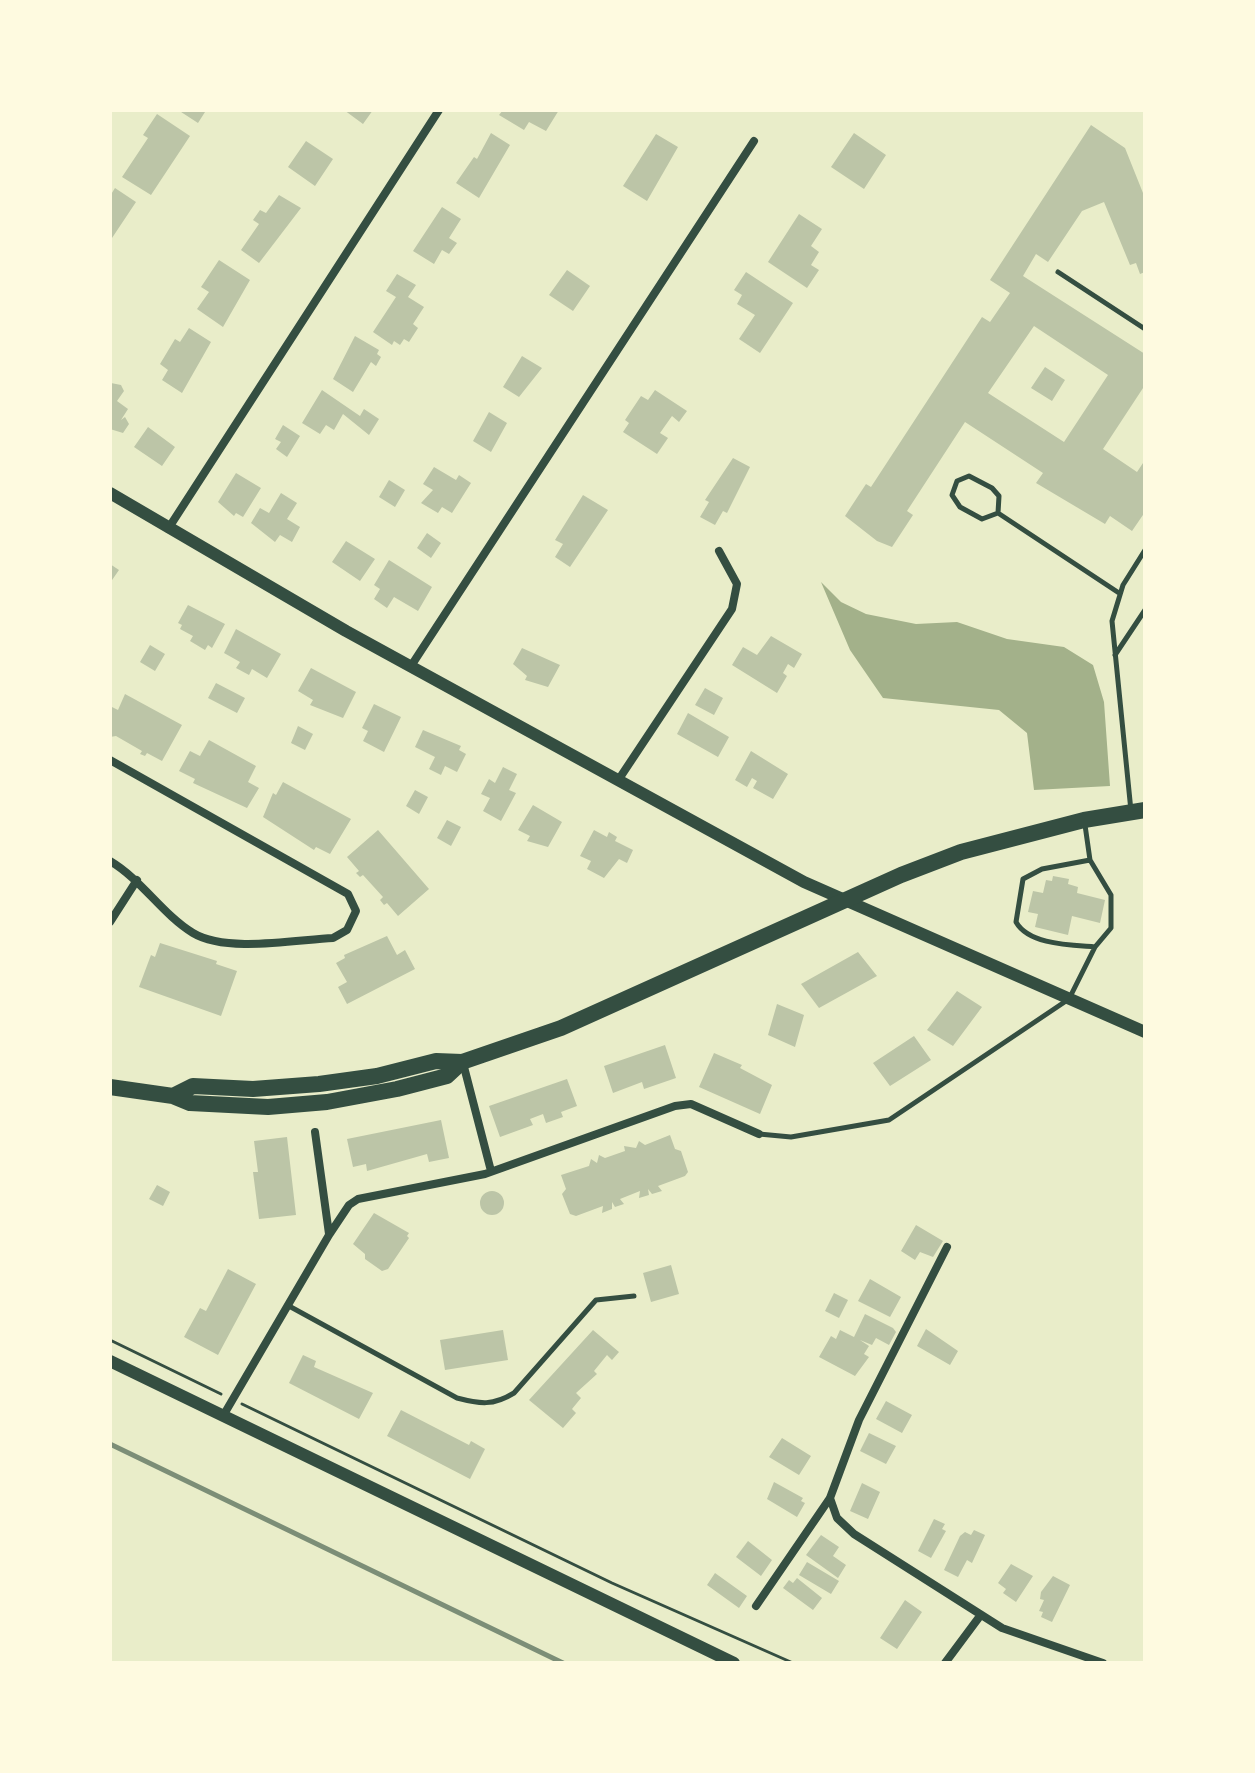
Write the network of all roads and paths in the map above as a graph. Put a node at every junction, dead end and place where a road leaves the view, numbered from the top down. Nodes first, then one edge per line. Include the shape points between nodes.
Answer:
1 (439, 110) edge
2 (754, 141) dead end
3 (1058, 272) dead end
4 (1145, 329) edge
5 (110, 493) edge
6 (998, 513) junction
7 (168, 529) junction
8 (1145, 550) edge
9 (719, 551) dead end
10 (1119, 593) junction
11 (1145, 610) edge
12 (1115, 656) junction
13 (411, 666) junction
14 (110, 760) edge
15 (619, 779) junction
16 (1138, 811) edge
17 (1084, 820) junction
18 (1090, 860) junction
19 (110, 861) edge
20 (137, 880) junction
21 (845, 900) junction
22 (110, 922) edge
23 (1095, 947) junction
24 (1069, 999) junction
25 (1145, 1032) edge
26 (462, 1062) junction
27 (112, 1091) edge
28 (315, 1132) dead end
29 (759, 1134) joint
30 (491, 1171) junction
31 (329, 1235) junction
32 (947, 1247) dead end
33 (634, 1296) dead end
34 (289, 1306) junction
35 (110, 1340) edge
36 (110, 1361) edge
37 (217, 1392) dead end
38 (248, 1407) dead end
39 (223, 1416) junction
40 (830, 1498) junction
41 (756, 1606) dead end
42 (980, 1616) junction
43 (734, 1663) edge
44 (793, 1663) edge
45 (945, 1663) edge
46 (1103, 1663) edge

1 - 7 street
2 - 13 street
3 - 4 lane
5 - 7 street
6 - 6 lane via 999,496 992,488 974,477 957,481 952,495 960,507 982,519
6 - 10 lane
7 - 13 street
8 - 10 lane
9 - 15 street via 737,584 732,609
10 - 12 lane via 1112,621
11 - 12 lane
12 - 16 lane
13 - 15 street
14 - 20 street via 348,894 356,911 347,930 333,938 221,942 193,933
15 - 21 street
16 - 17 main road
17 - 18 lane
17 - 21 main road via 961,852
18 - 23 lane via 1111,895 1111,928
18 - 23 lane via 1042,869 1023,879 1016,922 1054,944
19 - 20 street
20 - 22 street
21 - 24 street
21 - 26 main road via 561,1028
23 - 24 lane
24 - 25 street
24 - 29 lane via 889,1120 791,1137
26 - 27 main road via 447,1076 327,1102 228,1107
26 - 30 street
28 - 31 street
29 - 30 street via 691,1104 675,1106
30 - 31 street via 358,1199
31 - 34 street
32 - 40 street via 859,1420
33 - 34 lane via 590,1304 514,1393 498,1403 481,1404 457,1398
34 - 39 street
35 - 37 path
36 - 39 street
38 - 44 path via 612,1583
39 - 43 street
40 - 41 street
40 - 42 street via 837,1518 854,1534
42 - 45 street
42 - 46 street via 1034,1642

